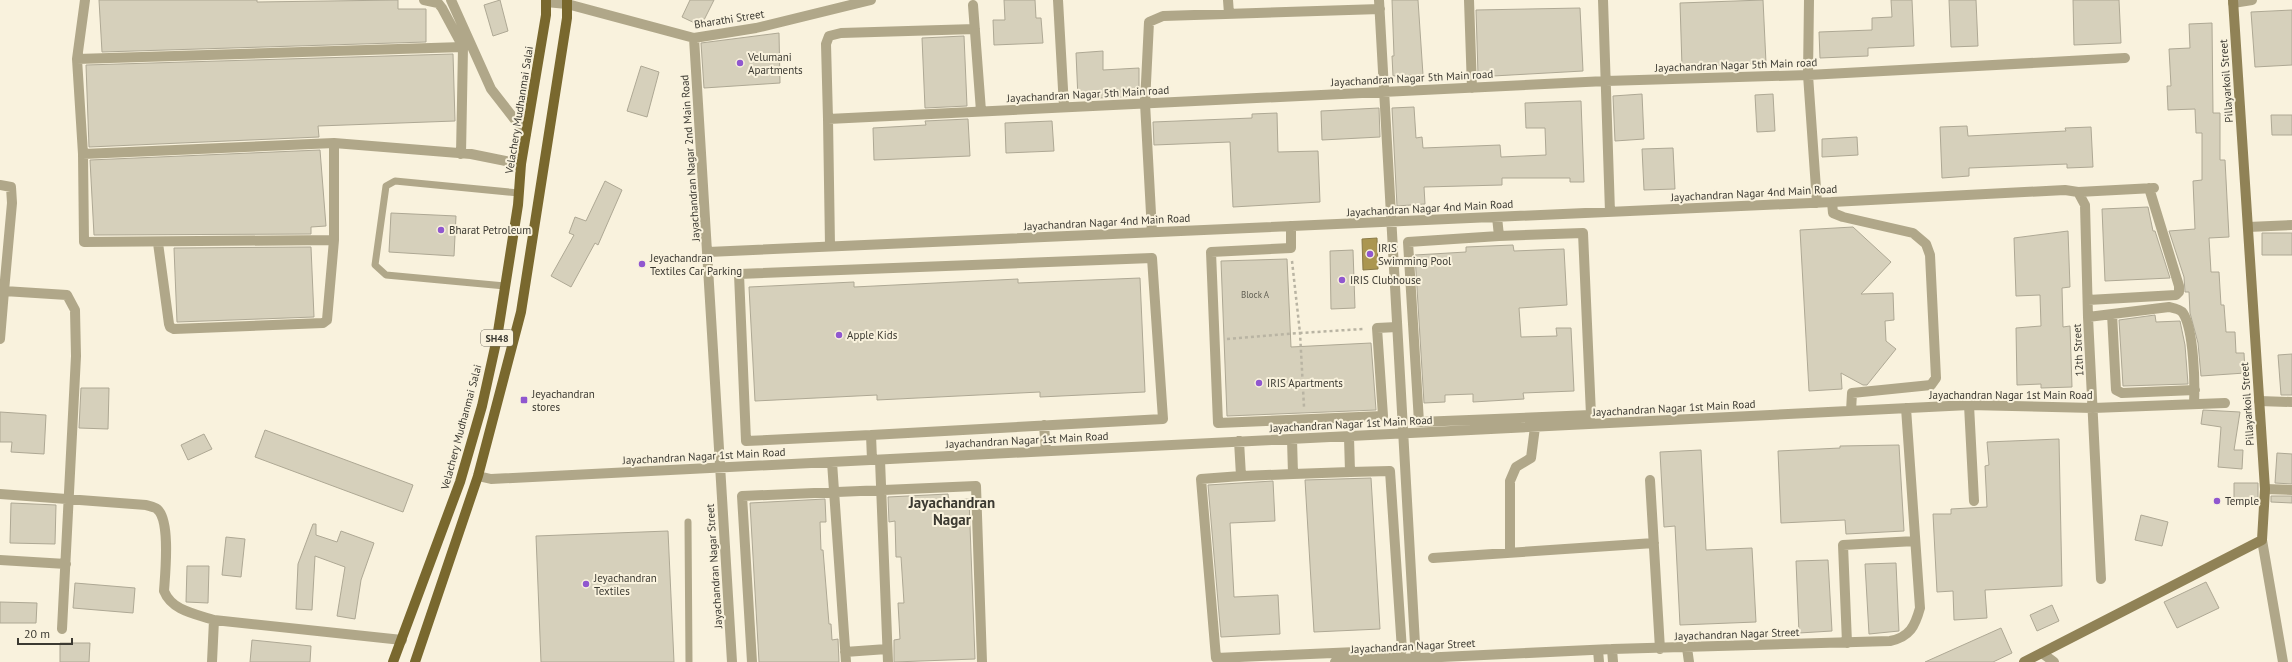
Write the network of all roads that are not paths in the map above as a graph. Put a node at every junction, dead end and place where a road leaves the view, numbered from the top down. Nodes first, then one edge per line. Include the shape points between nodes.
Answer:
1 (85, 0) edge
2 (424, 0) edge
3 (451, 0) edge
4 (871, 0) edge
5 (1058, 0) edge
6 (1228, 0) edge
7 (1469, 0) edge
8 (1603, 0) edge
9 (1809, 0) edge
10 (2252, 0) edge
11 (546, 1) edge
12 (567, 2) edge
13 (855, 2) edge
14 (2233, 2) edge
15 (839, 4) edge
16 (1380, 4) edge
17 (973, 5) dead end
18 (1228, 14) junction
19 (975, 29) junction
20 (694, 38) junction
21 (463, 47) junction
22 (2125, 58) dead end
23 (77, 59) junction
24 (1808, 75) junction
25 (1606, 81) junction
26 (1472, 88) junction
27 (1384, 92) junction
28 (1145, 102) junction
29 (1064, 107) junction
30 (981, 111) junction
31 (828, 119) junction
32 (526, 134) junction
33 (334, 143) junction
34 (83, 154) junction
35 (461, 154) junction
36 (521, 164) junction
37 (0, 185) edge
38 (2078, 192) junction
39 (519, 193) junction
40 (1817, 202) junction
41 (1832, 202) junction
42 (1610, 212) junction
43 (1498, 217) junction
44 (1391, 222) junction
45 (2292, 225) edge
46 (1291, 226) junction
47 (2248, 227) junction
48 (1152, 232) junction
49 (1499, 236) junction
50 (334, 240) junction
51 (158, 243) junction
52 (830, 246) junction
53 (708, 252) junction
54 (505, 286) junction
55 (4, 290) junction
56 (2088, 300) junction
57 (2112, 314) junction
58 (2088, 317) junction
59 (1397, 327) junction
60 (497, 338) junction
61 (0, 339) edge
62 (514, 340) junction
63 (2195, 390) junction
64 (2259, 401) junction
65 (2292, 402) edge
66 (2225, 403) dead end
67 (2194, 404) junction
68 (1969, 405) junction
69 (1906, 408) junction
70 (2093, 408) junction
71 (1851, 411) junction
72 (1044, 425) junction
73 (1535, 427) junction
74 (1403, 433) junction
75 (871, 435) junction
76 (1349, 437) junction
77 (1292, 439) junction
78 (1238, 441) junction
79 (1046, 451) junction
80 (876, 460) junction
81 (832, 462) junction
82 (720, 468) junction
83 (1350, 472) junction
84 (1293, 474) junction
85 (478, 476) junction
86 (1242, 476) junction
87 (1650, 480) dead end
88 (881, 489) junction
89 (2265, 489) junction
90 (2292, 490) edge
91 (834, 492) junction
92 (0, 494) edge
93 (70, 500) junction
94 (1974, 501) dead end
95 (688, 522) dead end
96 (2262, 540) junction
97 (1915, 541) junction
98 (1654, 542) junction
99 (1510, 552) junction
100 (1433, 558) dead end
101 (0, 560) edge
102 (66, 564) junction
103 (2101, 580) dead end
104 (214, 620) junction
105 (62, 629) dead end
106 (402, 640) junction
107 (1847, 643) junction
108 (1660, 648) junction
109 (1688, 648) junction
110 (887, 649) junction
111 (1612, 649) junction
112 (1598, 650) junction
113 (845, 652) junction
114 (2042, 653) junction
115 (1528, 657) edge
116 (1416, 660) edge
117 (212, 662) edge
118 (393, 662) edge
119 (415, 662) edge
120 (689, 662) edge
121 (732, 662) edge
122 (752, 662) edge
123 (846, 662) edge
124 (888, 662) edge
125 (982, 662) edge
126 (1335, 662) edge
127 (1598, 662) edge
128 (1613, 662) edge
129 (1688, 662) edge
130 (2024, 662) edge
131 (2054, 662) edge
132 (2283, 662) edge

1 - 23 street
2 - 21 street via 438,3
3 - 32 street via 491,89
4 - 13 street, Bharathi Street
5 - 29 street
6 - 18 street
7 - 26 street
8 - 25 street
9 - 24 street
10 - 14 street
11 - 12 street, Bharathi Street
11 - 32 main road, Velachery Mudhanmai Salai / SH48 via 546,15
12 - 20 street, Bharathi Street
12 - 62 main road, SH48 via 521,312
13 - 15 street, Bharathi Street
14 - 47 street, Pillayarkoil Street
15 - 20 street, Bharathi Street via 756,28
16 - 18 street
16 - 27 street
17 - 19 street
18 - 28 street via 1163,16 1149,22
19 - 30 street
19 - 31 street via 840,33 829,36 826,44
20 - 53 street, Jayachandran Nagar 2nd Main Road
21 - 23 street
21 - 35 street
22 - 24 street, Jayachandran Nagar 5th Main road
23 - 34 street
24 - 25 street, Jayachandran Nagar 5th Main road
24 - 40 street
25 - 26 street, Jayachandran Nagar 5th Main road
25 - 42 street
26 - 27 street, Jayachandran Nagar 5th Main road
27 - 28 street, Jayachandran Nagar 5th Main road
27 - 44 street
28 - 29 street, Jayachandran Nagar 5th Main road
28 - 48 street
29 - 30 street, Jayachandran Nagar 5th Main road
30 - 31 street, Jayachandran Nagar 5th Main road
31 - 52 street
32 - 36 main road, Velachery Mudhanmai Salai / SH48
33 - 34 street
33 - 35 street
33 - 50 street
34 - 51 street via 84,242
35 - 36 street
36 - 39 main road, Velachery Mudhanmai Salai / SH48
37 - 55 street via 11,187 12,203
38 - 41 street, Jayachandran Nagar 4nd Main Road via 2065,190
38 - 56 street, 12th Street via 2085,205
38 - 56 street, Jayachandran Nagar 4nd Main Road via 2151,188 2179,286 2176,295
39 - 54 main road, Velachery Mudhanmai Salai / SH48
39 - 54 lane via 395,181 386,186 375,265 386,275
40 - 41 street, Jayachandran Nagar 4nd Main Road
40 - 42 street, Jayachandran Nagar 4nd Main Road
41 - 71 street via 1833,213 1843,217 1914,234 1926,244 1930,255 1936,378 1931,385 1852,393
42 - 43 street, Jayachandran Nagar 4nd Main Road
43 - 44 street, Jayachandran Nagar 4nd Main Road
43 - 49 street
44 - 46 street, Jayachandran Nagar 4nd Main Road
44 - 59 street
45 - 47 street
46 - 48 street, Jayachandran Nagar 4nd Main Road
46 - 59 street via 1291,248 1211,252 1218,423 1383,416 1377,328
47 - 64 street, Pillayarkoil Street
48 - 52 street, Jayachandran Nagar 4nd Main Road
49 - 49 street via 1408,242 1419,422 1592,415 1583,233
50 - 51 street
50 - 51 street via 327,320 324,323 174,329 168,324
52 - 53 street, Jayachandran Nagar 4nd Main Road
53 - 82 street, Jayachandran Nagar 2nd Main Road
54 - 60 main road, Velachery Mudhanmai Salai / SH48
55 - 61 street
55 - 93 street via 67,295 75,310 76,356
56 - 58 street, 12th Street
57 - 58 street
57 - 63 street via 2170,307 2183,313 2196,375
57 - 63 street via 2116,390 2122,393
58 - 70 street, 12th Street
59 - 74 street
60 - 62 main road
60 - 106 main road, Velachery Mudhanmai Salai / SH48 via 482,406 460,482
62 - 85 main road, SH48
63 - 67 street
64 - 65 street
64 - 89 street, Pillayarkoil Street
66 - 67 street, Jayachandran Nagar 1st Main Road
67 - 70 street, Jayachandran Nagar 1st Main Road
68 - 69 street, Jayachandran Nagar 1st Main Road
68 - 70 street, Jayachandran Nagar 1st Main Road
68 - 94 street
69 - 71 street, Jayachandran Nagar 1st Main Road
69 - 97 street, Jayachandran Nagar Street
70 - 103 street, 12th Street
71 - 73 street, Jayachandran Nagar 1st Main Road
72 - 75 street
72 - 75 street via 1163,419 1152,258 739,274 746,441
72 - 79 street
73 - 74 street, Jayachandran Nagar 1st Main Road
73 - 99 street via 1531,458 1516,466 1510,481
74 - 76 street, Jayachandran Nagar 1st Main Road
74 - 116 street
75 - 80 street
76 - 77 street, Jayachandran Nagar 1st Main Road
76 - 83 street
77 - 78 street, Jayachandran Nagar 1st Main Road
77 - 84 street
78 - 79 street, Jayachandran Nagar 1st Main Road
78 - 86 street
79 - 80 street, Jayachandran Nagar 1st Main Road
80 - 81 street, Jayachandran Nagar 1st Main Road
80 - 88 street
81 - 82 street, Jayachandran Nagar 1st Main Road
81 - 91 street
82 - 85 street, Jayachandran Nagar 1st Main Road via 490,479
82 - 121 street, Jayachandran Nagar Street
83 - 84 street
83 - 86 street via 1390,471 1402,650 1216,658 1200,479
84 - 86 street
85 - 119 main road, SH48
87 - 98 street
88 - 91 street
88 - 110 street
88 - 125 street via 976,486
89 - 90 street
89 - 96 street, Pillayarkoil Street
91 - 113 street
91 - 122 street via 742,496
92 - 93 street
93 - 102 street
93 - 104 street via 146,505 157,509 162,515 166,530 164,592 168,600 174,606
95 - 120 lane
96 - 114 street
96 - 132 street
97 - 107 street, Jayachandran Nagar Street via 1920,608 1917,621 1910,632 1902,639
97 - 107 street via 1843,545
98 - 99 street
98 - 108 street
99 - 100 street
101 - 102 street
102 - 105 street
104 - 106 street
104 - 117 street
106 - 118 main road, Velachery Mudhanmai Salai / SH48
107 - 109 street, Jayachandran Nagar Street
108 - 109 street, Jayachandran Nagar Street
108 - 111 street, Jayachandran Nagar Street
109 - 129 street
110 - 113 street
110 - 124 street
111 - 112 street, Jayachandran Nagar Street
111 - 128 street
112 - 115 street, Jayachandran Nagar Street
112 - 127 street
113 - 123 street
114 - 130 street
114 - 131 street
115 - 116 street, Jayachandran Nagar Street
116 - 126 street, Jayachandran Nagar Street

